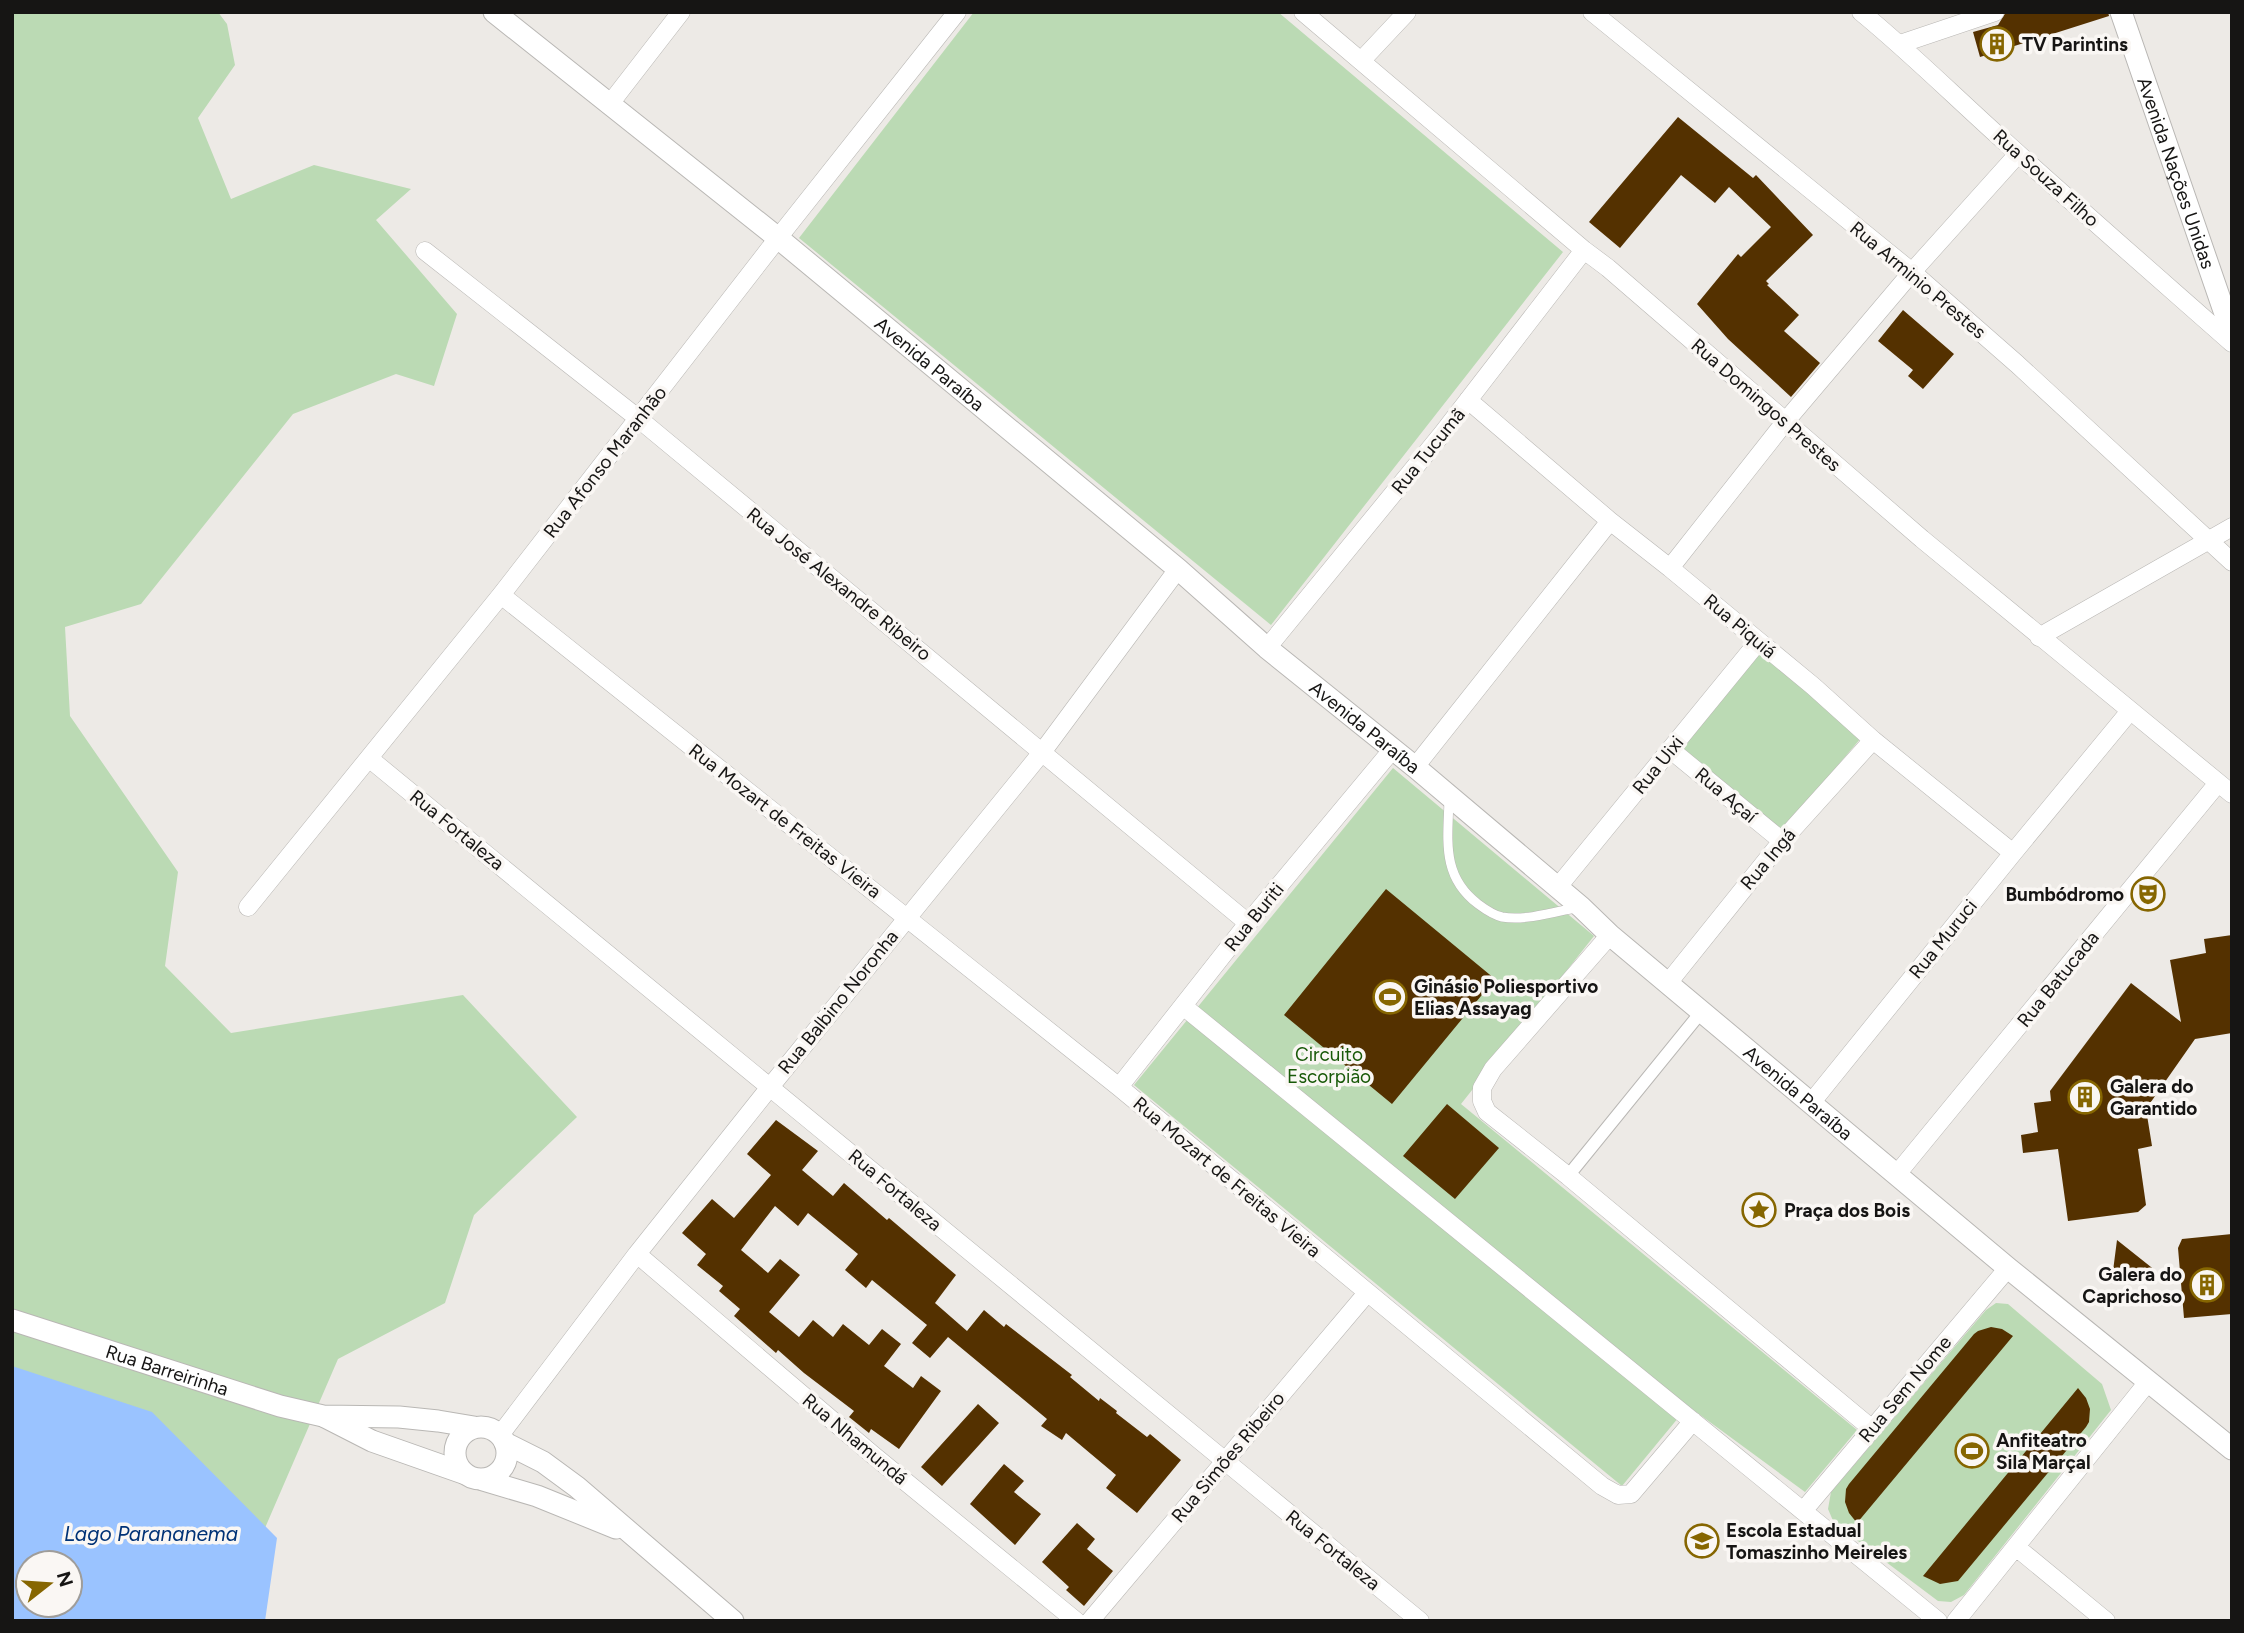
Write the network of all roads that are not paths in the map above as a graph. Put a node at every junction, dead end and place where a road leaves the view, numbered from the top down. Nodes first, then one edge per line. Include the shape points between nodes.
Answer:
1 (494, 12) edge
2 (681, 12) edge
3 (957, 12) edge
4 (1303, 12) edge
5 (1407, 12) edge
6 (1592, 12) edge
7 (1861, 12) edge
8 (1995, 12) edge
9 (2121, 12) edge
10 (1900, 44) junction
11 (1361, 61) junction
12 (609, 104) junction
13 (2018, 154) junction
14 (778, 238) junction
15 (1584, 250) junction
16 (425, 251) dead end
17 (1912, 272) junction
18 (2232, 334) edge
19 (2232, 343) edge
20 (1468, 400) junction
21 (639, 419) junction
22 (1785, 422) junction
23 (1610, 521) junction
24 (2232, 527) edge
25 (2207, 541) junction
26 (2232, 562) edge
27 (1670, 568) junction
28 (1178, 569) junction
29 (501, 594) junction
30 (2039, 637) junction
31 (1758, 642) junction
32 (1267, 648) junction
33 (2130, 711) junction
34 (1873, 740) junction
35 (1392, 750) junction
36 (1671, 750) junction
37 (1043, 751) junction
38 (370, 759) junction
39 (1415, 767) junction
40 (2225, 788) edge
41 (1449, 797) junction
42 (1782, 841) junction
43 (2013, 853) junction
44 (1557, 888) junction
45 (248, 907) dead end
46 (1581, 907) junction
47 (906, 917) junction
48 (1248, 923) junction
49 (1610, 935) junction
50 (1668, 983) junction
51 (1183, 1006) junction
52 (1702, 1011) junction
53 (770, 1087) junction
54 (1119, 1087) junction
55 (1811, 1103) junction
56 (1897, 1174) junction
57 (1568, 1175) junction
58 (637, 1254) junction
59 (2008, 1268) junction
60 (1367, 1293) junction
61 (12, 1320) edge
62 (2148, 1382) junction
63 (323, 1416) junction
64 (1693, 1421) junction
65 (474, 1427) junction
66 (1871, 1428) junction
67 (503, 1439) junction
68 (2232, 1449) edge
69 (1224, 1462) junction
70 (463, 1473) junction
71 (484, 1480) junction
72 (1803, 1511) junction
73 (630, 1534) junction
74 (2016, 1548) junction
75 (733, 1621) edge
76 (1076, 1621) edge
77 (1090, 1621) edge
78 (1420, 1621) edge
79 (1938, 1621) edge
80 (1956, 1621) edge
81 (2106, 1621) edge

1 - 12 street, Avenida Paraíba
2 - 12 street
3 - 14 street, Rua Afonso Maranhão
4 - 11 street, Rua Domingos Prestes
5 - 11 street
6 - 17 street, Rua Arminio Prestes
7 - 10 street, Rua Souza Filho
8 - 10 street
9 - 18 street, Avenida Nações Unidas
10 - 13 street, Rua Souza Filho
11 - 15 street, Rua Domingos Prestes
12 - 14 street, Avenida Paraíba
13 - 17 street
13 - 19 street, Rua Souza Filho
14 - 21 street, Rua Afonso Maranhão
14 - 28 street, Avenida Paraíba
15 - 20 street, Rua Tucumã
15 - 22 street, Rua Domingos Prestes
16 - 21 street, Rua José Alexandre Ribeiro
17 - 22 street
17 - 25 street, Rua Arminio Prestes
20 - 23 street, Rua Piquiá
20 - 32 street, Rua Tucumã
21 - 29 street, Rua Afonso Maranhão
21 - 37 street, Rua José Alexandre Ribeiro
22 - 27 street
22 - 30 street, Rua Domingos Prestes
23 - 27 street, Rua Piquiá
23 - 39 street
24 - 25 street
25 - 26 street, Rua Arminio Prestes
25 - 30 street
27 - 31 street, Rua Piquiá
28 - 32 street, Avenida Paraíba
28 - 37 street, Rua Balbino Noronha
29 - 38 street, Rua Afonso Maranhão
29 - 47 street, Rua Mozart de Freitas Vieira
30 - 33 street, Rua Domingos Prestes
31 - 34 street, Rua Piquiá
31 - 36 street, Rua Uixi
32 - 35 street, Avenida Paraíba
33 - 40 street, Rua Domingos Prestes
33 - 43 street, Rua Muruci
34 - 42 street, Rua Ingá
34 - 43 street, Rua Piquiá
35 - 39 street, Avenida Paraíba
35 - 48 street, Rua Buriti
36 - 42 street, Rua Açaí
36 - 44 street, Rua Uixi
37 - 47 street, Rua Balbino Noronha
37 - 48 street, Rua José Alexandre Ribeiro
38 - 45 street, Rua Afonso Maranhão
38 - 53 street, Rua Fortaleza
39 - 41 street, Avenida Paraíba
40 - 56 street, Rua Batucada
41 - 44 street, Avenida Paraíba
41 - 46 lane via 1450,864 1470,898 1490,913 1507,918
42 - 50 street, Rua Ingá
43 - 55 street, Rua Muruci
44 - 46 street, Avenida Paraíba
46 - 49 street, Avenida Paraíba
47 - 53 street, Rua Balbino Noronha
47 - 54 street, Rua Mozart de Freitas Vieira
48 - 51 street, Rua Buriti
49 - 50 street, Avenida Paraíba
49 - 57 street via 1508,1051 1482,1088 1487,1112
50 - 52 street, Avenida Paraíba
51 - 54 street, Rua Buriti
51 - 64 street
52 - 55 street, Avenida Paraíba
52 - 57 street
53 - 58 street, Rua Balbino Noronha
53 - 69 street, Rua Fortaleza
54 - 60 street, Rua Mozart de Freitas Vieira
55 - 56 street, Avenida Paraíba
56 - 59 street, Avenida Paraíba
57 - 66 street
58 - 67 street, Rua Balbino Noronha
58 - 76 street, Rua Nhamundá
59 - 62 street, Avenida Paraíba
59 - 66 street, Rua Sem Nome
60 - 64 street, Rua Mozart de Freitas Vieira via 1618,1495 1634,1492
60 - 69 street, Rua Simões Ribeiro
61 - 63 street, Rua Barreirinha
62 - 68 street, Avenida Paraíba
62 - 74 street
63 - 65 street, Rua Barreirinha via 399,1417
63 - 70 street, Rua Barreirinha via 380,1444
64 - 72 street
65 - 67 street, Rua Barreirinha via 492,1429
65 - 70 street via 457,1441 454,1452
66 - 72 street, Rua Sem Nome
67 - 71 street via 506,1462 501,1471
67 - 73 street, Rua Barreirinha via 553,1469
69 - 77 street, Rua Simões Ribeiro
69 - 78 street, Rua Fortaleza
70 - 71 street, Rua Barreirinha
71 - 73 street, Rua Barreirinha
72 - 79 street
73 - 75 street, Rua Barreirinha
74 - 80 street
74 - 81 street

